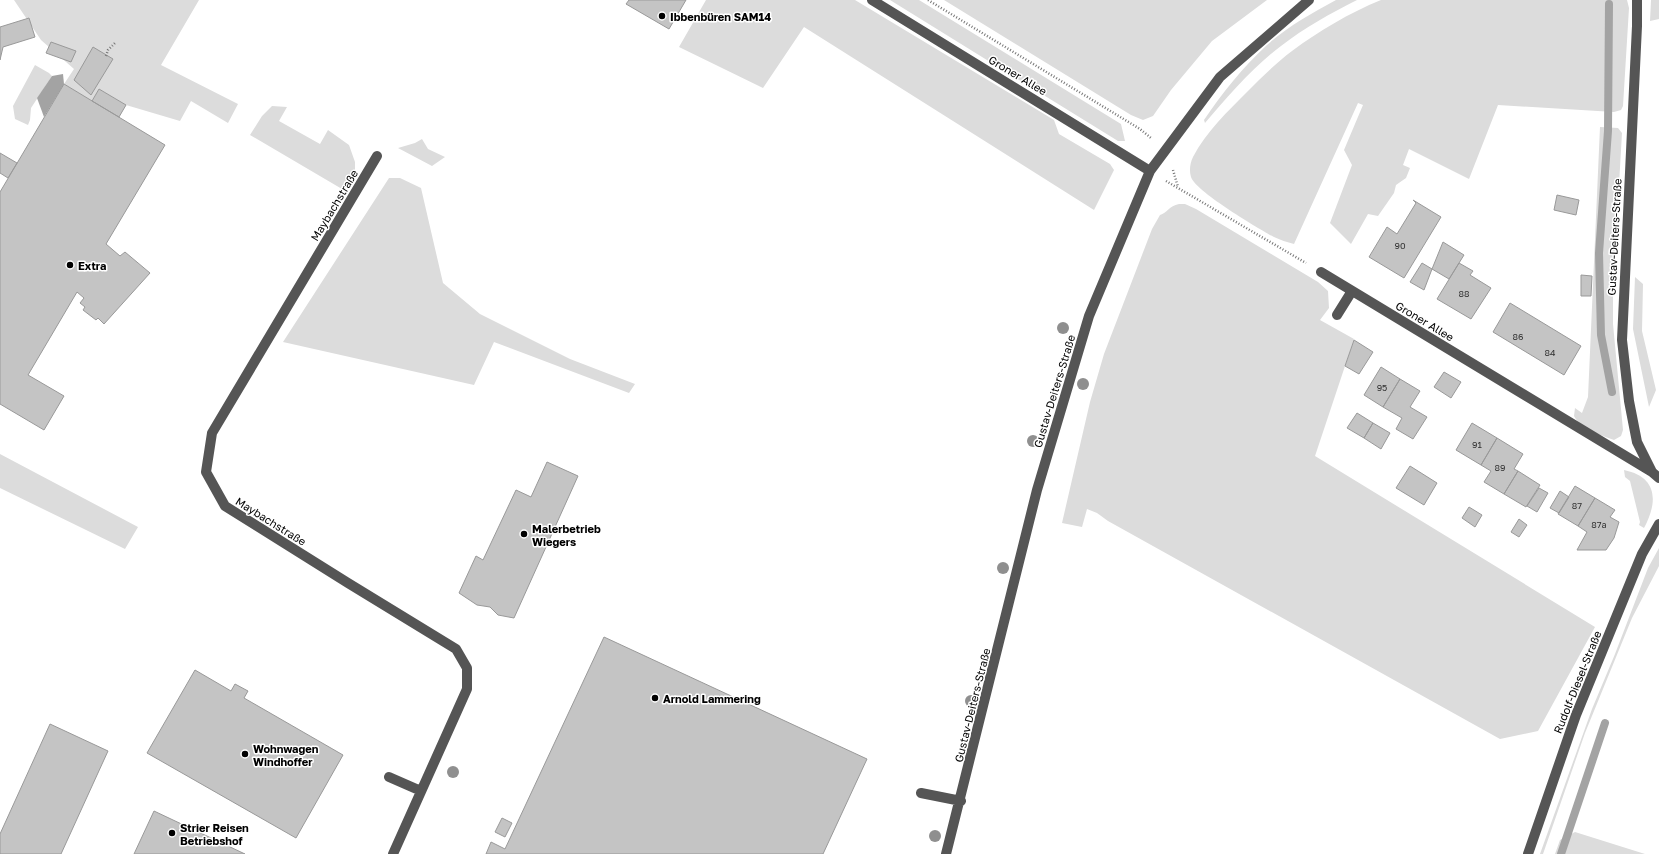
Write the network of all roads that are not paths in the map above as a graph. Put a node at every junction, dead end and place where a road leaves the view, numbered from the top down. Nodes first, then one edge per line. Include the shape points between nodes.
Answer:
1 (872, 0) edge
2 (1309, 0) edge
3 (1637, 0) edge
4 (377, 156) dead end
5 (1150, 171) junction
6 (1320, 272) road end
7 (1352, 291) junction
8 (1337, 315) dead end
9 (1655, 475) edge
10 (1659, 524) edge
11 (388, 777) dead end
12 (421, 791) junction
13 (921, 792) dead end
14 (961, 801) junction
15 (393, 854) edge
16 (946, 854) edge
17 (1528, 854) edge

1 - 5 street, Groner Allee
2 - 5 street, Gustav-Deiters-Straße via 1220,77
3 - 9 street, Gustav-Deiters-Straße via 1622,340 1637,442
4 - 12 street, Maybachstraße via 212,433 206,472 225,506 456,649 467,668 467,689
5 - 14 street, Gustav-Deiters-Straße via 1087,323 1037,490
6 - 7 street, Groner Allee
7 - 8 street
7 - 9 street, Groner Allee
10 - 17 street, Rudolf-Diesel-Straße via 1642,554 1576,715
11 - 12 street
12 - 15 street, Maybachstraße
13 - 14 street
14 - 16 street, Gustav-Deiters-Straße

